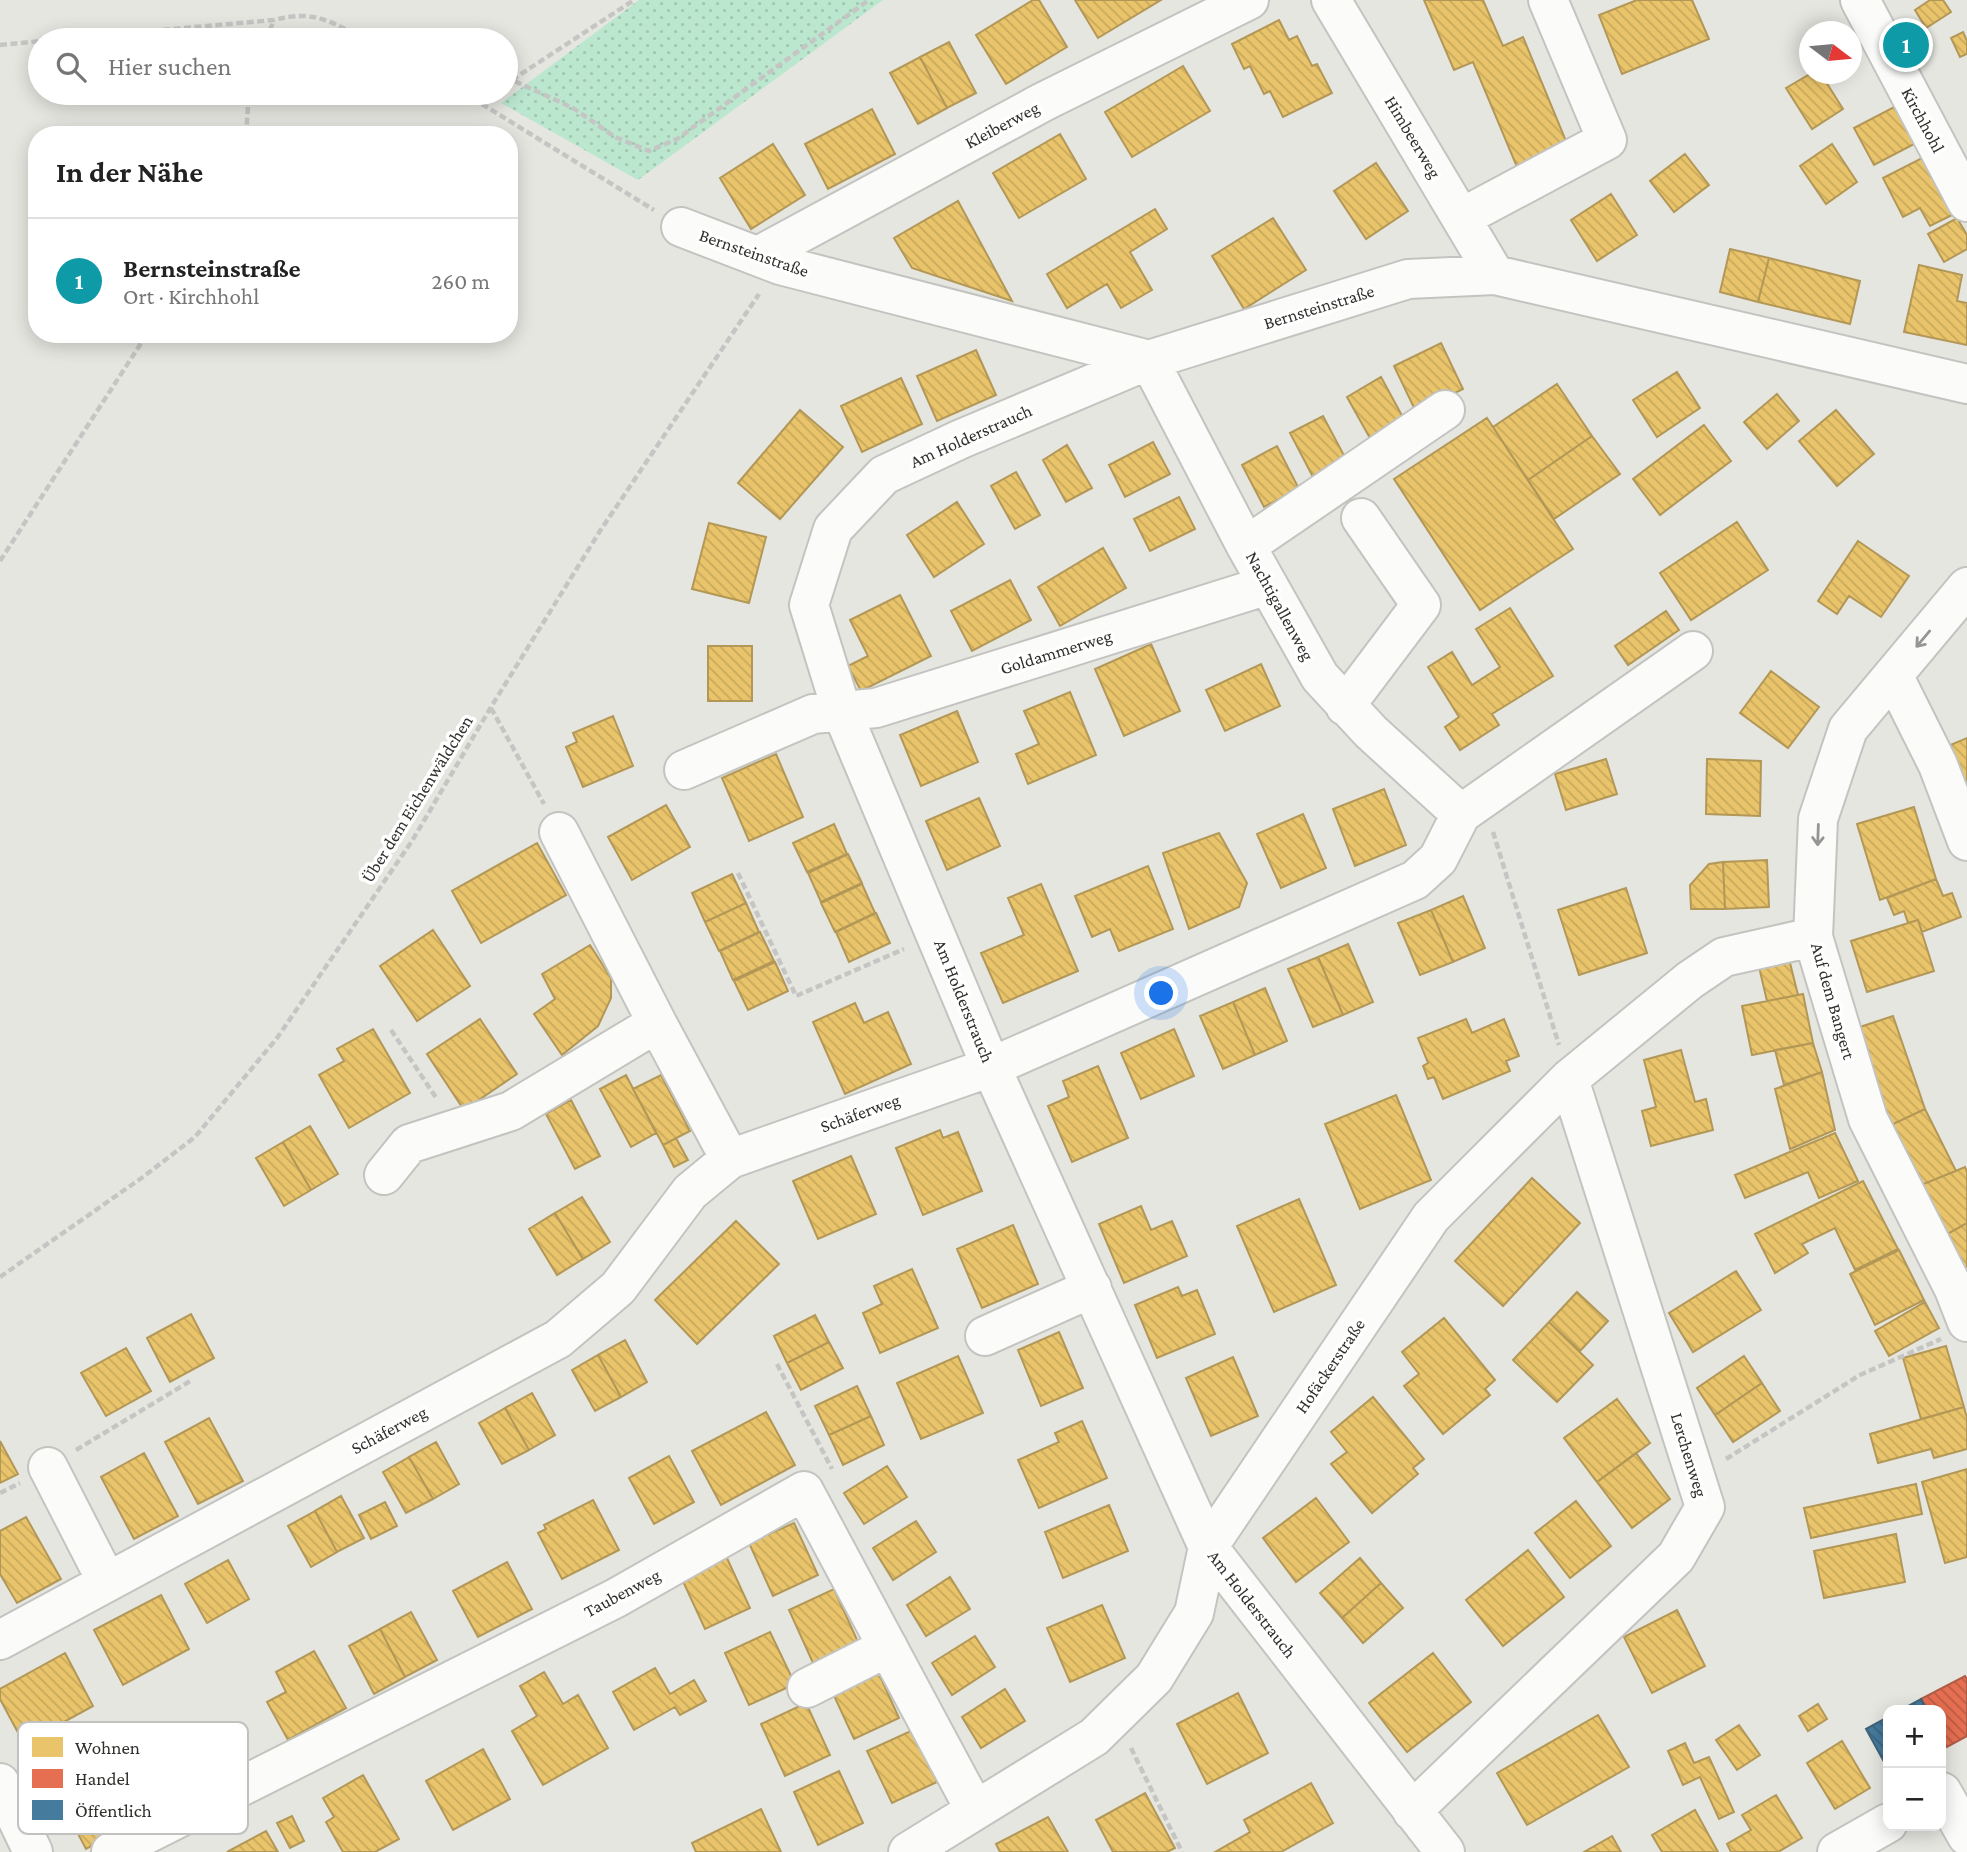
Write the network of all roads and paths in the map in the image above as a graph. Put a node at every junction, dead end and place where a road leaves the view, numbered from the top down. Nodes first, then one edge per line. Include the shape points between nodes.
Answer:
1 (634, 0) edge
2 (869, 0) edge
3 (1249, 0) edge
4 (1331, 0) edge
5 (1548, 0) edge
6 (1860, 0) edge
7 (274, 20) junction
8 (184, 28) edge
9 (271, 28) edge
10 (343, 28) edge
11 (28, 42) edge
12 (0, 44) edge
13 (518, 76) edge
14 (518, 83) edge
15 (248, 105) edge
16 (486, 105) edge
17 (247, 126) edge
18 (1967, 202) edge
19 (1461, 218) junction
20 (681, 228) joint
21 (769, 260) junction
22 (1495, 275) junction
23 (141, 343) edge
24 (1149, 360) junction
25 (1967, 384) edge
26 (1445, 410) dead end
27 (1361, 518) dead end
28 (1246, 546) junction
29 (0, 561) edge
30 (1268, 585) junction
31 (1967, 587) edge
32 (1693, 651) dead end
33 (1893, 675) junction
34 (1345, 706) junction
35 (491, 707) junction
36 (842, 712) junction
37 (684, 770) dead end
38 (1461, 814) junction
39 (559, 832) joint
40 (1967, 841) edge
41 (1502, 856) dead end
42 (738, 873) dead end
43 (937, 935) junction
44 (1813, 937) junction
45 (657, 1024) junction
46 (391, 1030) dead end
47 (991, 1067) junction
48 (1569, 1079) junction
49 (457, 1129) junction
50 (730, 1160) junction
51 (384, 1175) dead end
52 (0, 1277) edge
53 (1092, 1288) junction
54 (1955, 1330) edge
55 (985, 1336) dead end
56 (778, 1364) dead end
57 (192, 1380) dead end
58 (48, 1467) junction
59 (832, 1470) dead end
60 (1696, 1477) junction
61 (0, 1493) edge
62 (1208, 1547) junction
63 (107, 1582) junction
64 (0, 1640) edge
65 (888, 1647) junction
66 (807, 1688) dead end
67 (1115, 1716) junction
68 (0, 1783) edge
69 (248, 1783) edge
70 (1950, 1788) edge
71 (975, 1810) junction
72 (1412, 1811) junction
73 (18, 1821) edge
74 (1883, 1826) edge
75 (24, 1834) edge
76 (147, 1834) edge
77 (1967, 1836) edge
78 (918, 1850) edge
79 (33, 1852) edge
80 (111, 1852) edge
81 (1182, 1852) edge
82 (1445, 1852) edge
83 (1837, 1852) edge

1 - 13 path
2 - 14 path via 677,139 649,152
3 - 21 street, Kleiberweg via 1043,102
4 - 19 street, Himbeerweg
5 - 19 street via 1607,140
6 - 18 street, Kirchhohl
7 - 8 path
7 - 9 path
7 - 10 path via 323,18
11 - 12 path
15 - 17 path
16 - 20 path
19 - 22 street, Himbeerweg
20 - 21 street, Bernsteinstraße
21 - 24 street, Bernsteinstraße
21 - 35 path, Über dem Eichenwäldchen
22 - 24 street, Bernsteinstraße via 1408,279
22 - 25 street, Bernsteinstraße
23 - 29 path
24 - 28 street, Nachtigallenweg
24 - 36 street, Am Holderstrauch via 884,475 833,529 808,605
26 - 28 street
27 - 34 street via 1421,606
28 - 30 street, Nachtigallenweg
30 - 34 street, Nachtigallenweg via 1320,677
30 - 36 street, Goldammerweg via 876,708
31 -> 33 street, Auf dem Bangert
32 - 38 street
33 - 40 street via 1938,765
33 -> 44 street, Auf dem Bangert via 1849,729 1818,819
34 - 38 street, Nachtigallenweg
35 - 39 path
35 - 52 path, Über dem Eichenwäldchen via 412,841 277,1038 195,1137
36 - 37 street via 813,714
36 - 43 street, Am Holderstrauch
38 - 47 street via 1438,859 1415,880
39 - 45 street
41 - 48 path
42 - 43 path via 796,996
43 - 47 street, Am Holderstrauch
44 - 48 street, Hofäckerstraße via 1724,957
44 - 54 street, Auf dem Bangert via 1868,1119 1954,1289
45 - 49 street via 511,1111
45 - 50 street
46 - 49 path
47 - 50 street, Schäferweg
47 - 53 street, Am Holderstrauch
48 - 60 street, Lerchenweg
48 - 62 street, Hofäckerstraße via 1432,1217
49 - 51 street via 409,1144
50 - 63 street, Schäferweg via 690,1192 618,1288 558,1339
53 - 55 street
53 - 62 street, Am Holderstrauch
54 - 60 path via 1860,1375
56 - 59 path
57 - 58 path
58 - 61 path
58 - 63 street
60 - 72 street, Lerchenweg via 1705,1507 1676,1557
62 - 67 street, Hofäckerstraße via 1194,1613 1154,1678
62 - 72 street, Am Holderstrauch
63 - 64 street, Schäferweg
65 - 66 street
65 - 69 street, Taubenweg via 804,1491 616,1598
65 - 71 street, Taubenweg
67 - 71 street, Hofäckerstraße via 1094,1737
67 - 81 path
68 - 73 street
70 - 77 street
71 - 78 street, Hofäckerstraße
72 - 82 street, Am Holderstrauch
74 - 83 street
75 - 79 street
76 - 80 street, Taubenweg

